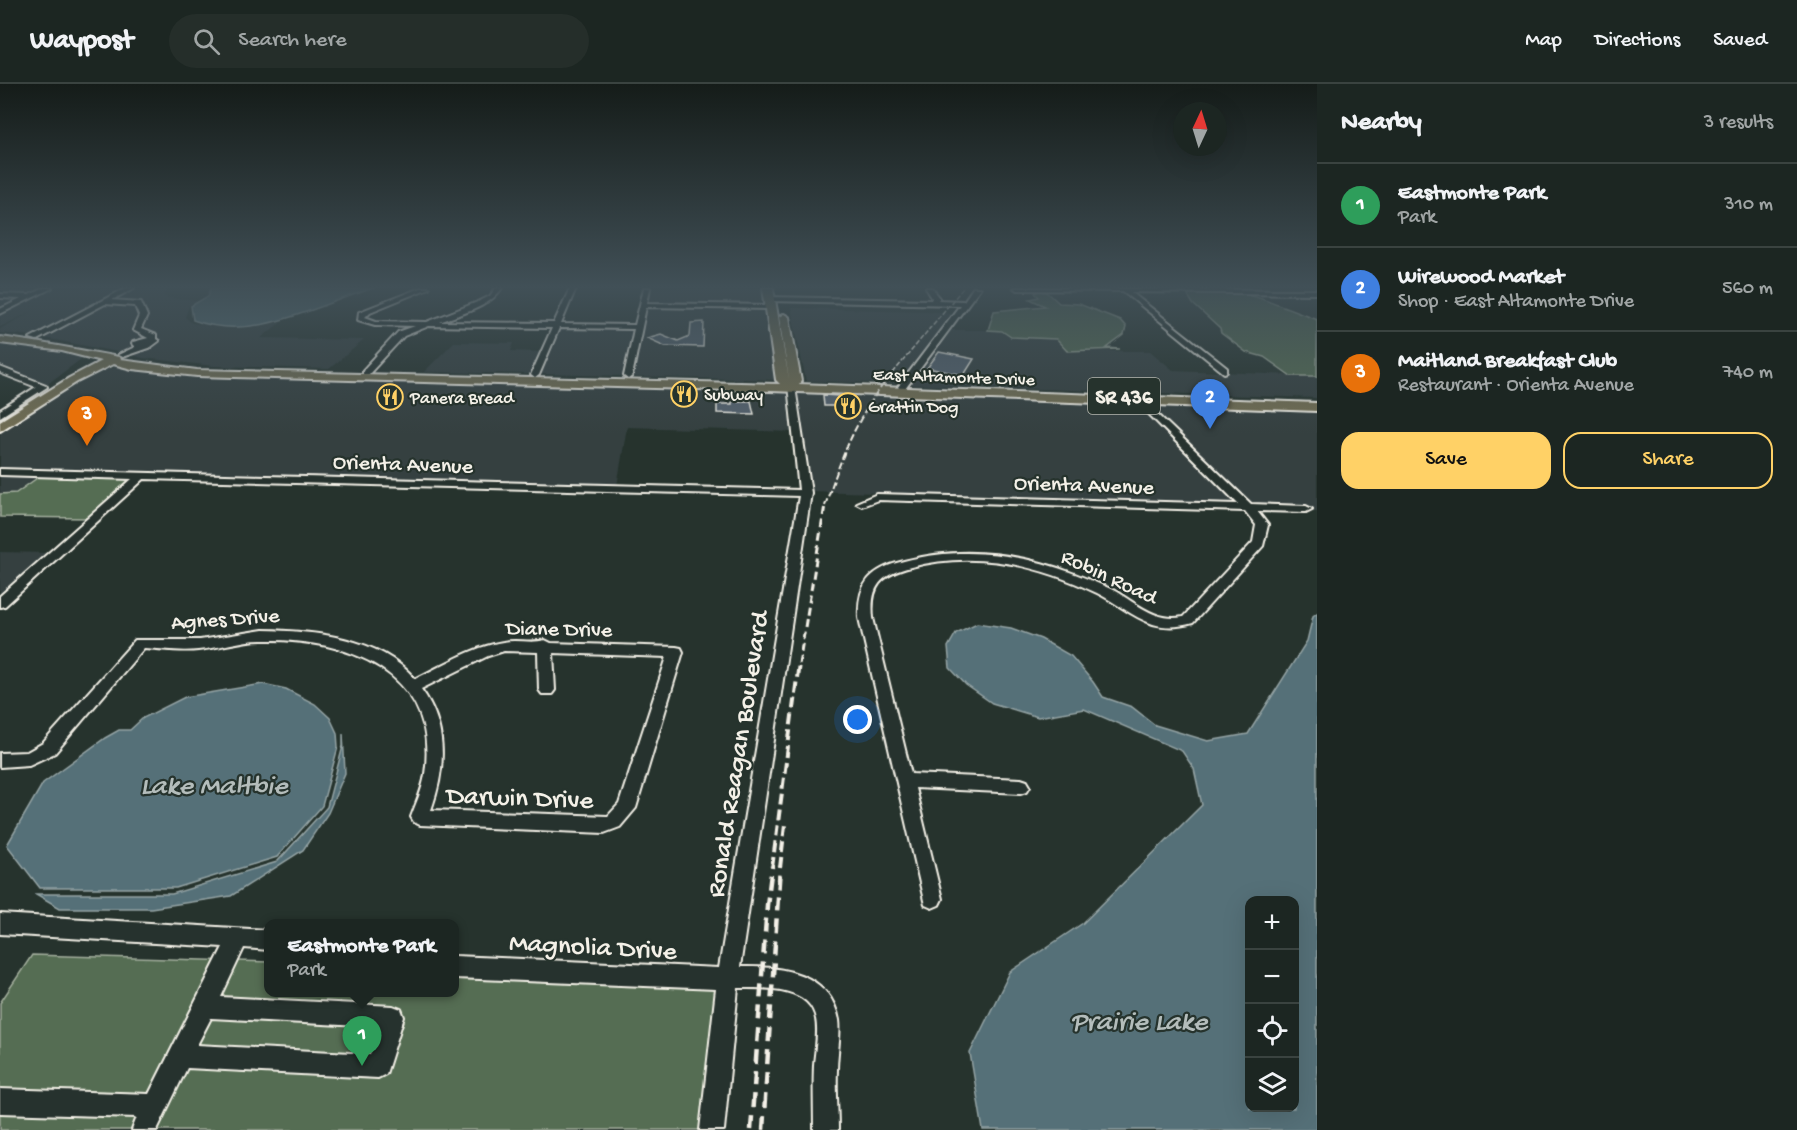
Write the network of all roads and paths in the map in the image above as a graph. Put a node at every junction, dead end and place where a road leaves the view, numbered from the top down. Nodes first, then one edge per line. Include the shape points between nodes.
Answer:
1 (153, 337) edge
2 (398, 337) edge
3 (551, 337) edge
4 (637, 337) edge
5 (778, 337) edge
6 (784, 337) edge
7 (940, 337) edge
8 (1183, 337) edge
9 (3, 338) edge
10 (34, 338) joint
11 (48, 340) junction
12 (23, 342) junction
13 (115, 360) junction
14 (272, 369) junction
15 (0, 370) edge
16 (1224, 370) dead end
17 (363, 374) junction
18 (255, 375) junction
19 (503, 375) junction
20 (535, 375) junction
21 (628, 376) junction
22 (483, 380) junction
23 (611, 383) junction
24 (789, 383) junction
25 (902, 387) junction
26 (983, 390) junction
27 (1016, 391) junction
28 (968, 395) junction
29 (999, 396) junction
30 (1138, 399) junction
31 (1317, 401) edge
32 (1251, 403) junction
33 (1317, 408) edge
34 (9, 409) edge
35 (0, 420) edge
36 (0, 427) edge
37 (0, 472) edge
38 (141, 476) junction
39 (805, 493) junction
40 (862, 503) dead end
41 (1248, 507) junction
42 (1305, 509) dead end
43 (0, 603) edge
44 (545, 645) junction
45 (676, 652) joint
46 (414, 686) junction
47 (547, 690) dead end
48 (0, 760) edge
49 (904, 781) junction
50 (1022, 786) dead end
51 (420, 817) joint
52 (932, 898) dead end
53 (0, 924) edge
54 (238, 939) junction
55 (264, 940) edge
56 (459, 967) edge
57 (728, 977) junction
58 (205, 1007) junction
59 (180, 1056) junction
60 (0, 1101) edge
61 (156, 1106) junction
62 (144, 1130) edge
63 (712, 1130) edge
64 (826, 1130) edge

1 - 13 street via 155,343
2 - 17 street
3 - 20 street
4 - 21 street
5 - 24 main road, Ronald Reagan Boulevard
6 - 24 main road, Ronald Reagan Boulevard
7 - 25 street
8 - 16 street
9 - 10 main road, East Altamonte Drive
9 - 12 main road, SR 436
10 - 11 main road, East Altamonte Drive / SR 436
11 - 12 main road
11 - 13 main road, East Altamonte Drive / SR 436
12 - 13 main road, SR 436
13 - 14 main road, East Altamonte Drive / SR 436
13 - 18 main road, East Altamonte Drive / SR 436 via 178,372
13 - 34 main road
13 - 34 main road via 69,376
14 - 17 main road, East Altamonte Drive / SR 436
14 - 18 main road
15 - 34 street via 43,387
17 - 18 main road, East Altamonte Drive / SR 436
17 - 19 main road, East Altamonte Drive / SR 436
17 - 22 main road, East Altamonte Drive / SR 436
19 - 20 main road, East Altamonte Drive / SR 436
19 - 22 main road
20 - 21 main road, East Altamonte Drive / SR 436
21 - 23 main road
21 - 24 main road, East Altamonte Drive / SR 436
22 - 23 main road, East Altamonte Drive / SR 436
23 - 24 main road, East Altamonte Drive / SR 436
24 - 25 main road, East Altamonte Drive / SR 436
24 - 28 main road, East Altamonte Drive / SR 436
24 - 39 street, Ronald Reagan Boulevard
25 - 26 main road, East Altamonte Drive / SR 436
26 - 27 main road, East Altamonte Drive / SR 436
26 - 28 main road
27 - 29 main road
27 - 30 main road, East Altamonte Drive / SR 436
28 - 29 main road, East Altamonte Drive / SR 436
29 - 30 main road, East Altamonte Drive / SR 436
30 - 32 main road, East Altamonte Drive / SR 436
30 - 32 main road, East Altamonte Drive / SR 436
30 - 41 street, Robin Road
31 - 32 main road, East Altamonte Drive / SR 436
32 - 33 main road, East Altamonte Drive / SR 436
34 - 35 main road
34 - 36 main road
37 - 38 street, Orienta Avenue
38 - 39 street, Orienta Avenue
38 - 43 street
39 - 57 street, Ronald Reagan Boulevard
40 - 41 street, Orienta Avenue via 877,497
41 - 42 street, Orienta Avenue
41 - 49 street, Robin Road via 1262,525 1259,543 1188,620 1179,623 1158,621 1076,579 1014,560 954,555 923,559 881,573 871,582 864,605
44 - 45 street, Diane Drive
44 - 46 street, Diane Drive via 496,647
44 - 47 street
45 - 51 street, Darwin Drive via 627,808 614,822 604,825
46 - 48 street, Agnes Drive via 372,654 308,637 244,636 199,645 140,643 58,741 39,754
46 - 51 street, Agnes Drive via 426,707 434,747 434,769
49 - 50 street
49 - 52 street, Robin Road
53 - 54 street
54 - 55 street
54 - 58 street
56 - 57 street, Magnolia Drive via 697,979
57 - 63 street, Ronald Reagan Boulevard
57 - 64 street, Magnolia Drive via 789,981 807,988 823,1005 828,1021
58 - 59 street
58 - 59 street via 393,1017 378,1066
59 - 61 street
60 - 61 street
61 - 62 street

